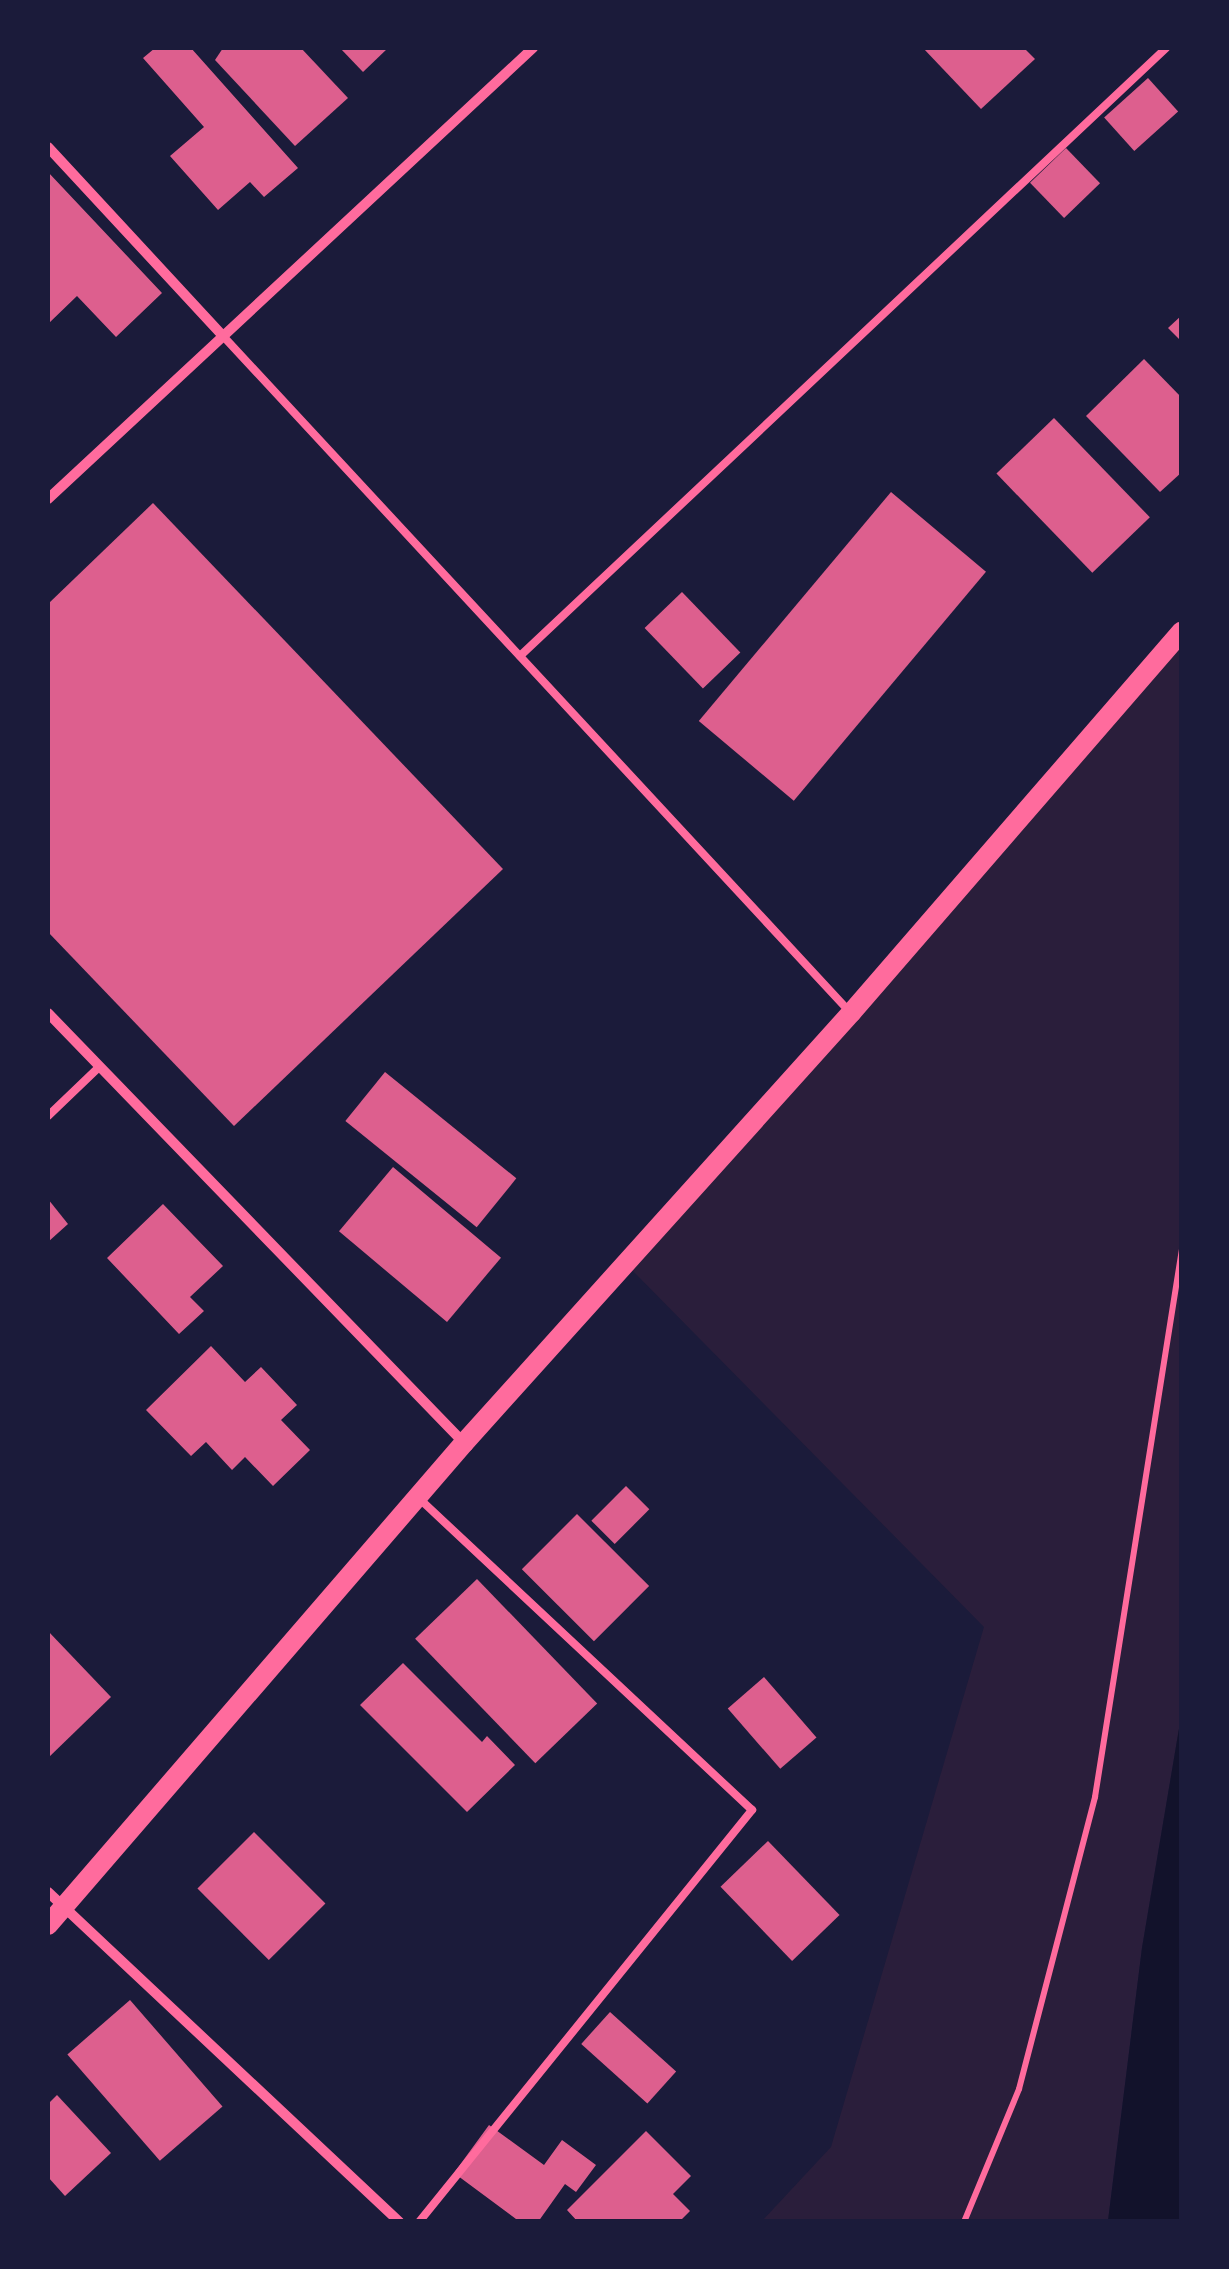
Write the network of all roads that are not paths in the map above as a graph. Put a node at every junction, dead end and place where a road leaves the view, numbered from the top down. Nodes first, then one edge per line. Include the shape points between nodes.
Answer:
1 (533, 48) edge
2 (1166, 48) edge
3 (48, 146) edge
4 (223, 336) junction
5 (48, 499) edge
6 (1182, 632) edge
7 (520, 656) junction
8 (851, 1013) junction
9 (48, 1014) edge
10 (98, 1068) junction
11 (48, 1116) edge
12 (464, 1443) junction
13 (418, 1496) junction
14 (48, 1892) edge
15 (62, 1908) junction
16 (48, 1925) edge
17 (399, 2222) edge
18 (419, 2222) edge

1 - 4 street
2 - 7 lane
3 - 4 street
4 - 5 street
4 - 7 lane
6 - 8 main road
7 - 8 lane
8 - 12 main road
9 - 10 street
10 - 11 lane
10 - 12 street
12 - 13 main road
13 - 15 main road
13 - 18 lane via 752,1810
14 - 15 street
15 - 16 main road
15 - 17 street

